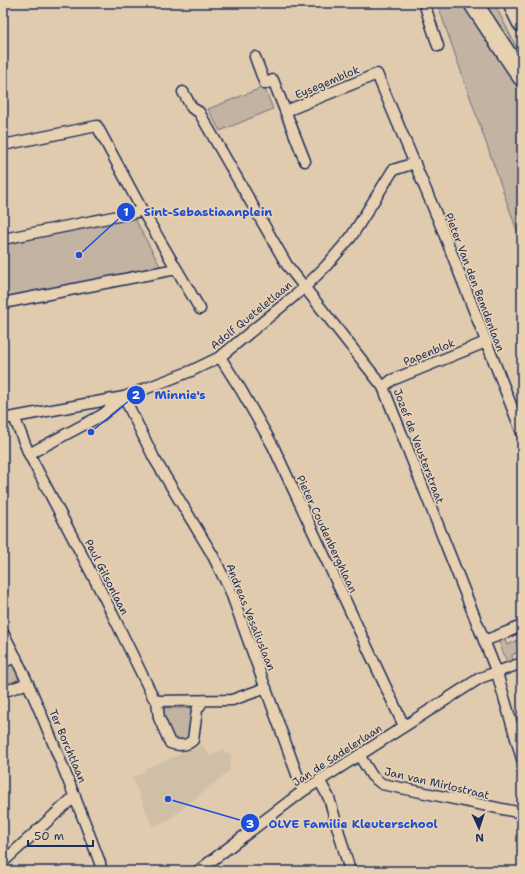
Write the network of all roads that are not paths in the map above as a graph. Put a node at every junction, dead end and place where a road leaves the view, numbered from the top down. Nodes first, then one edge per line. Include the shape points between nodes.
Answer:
1 (424, 3) edge
2 (473, 3) edge
3 (512, 3) edge
4 (522, 22) edge
5 (438, 46) dead end
6 (255, 58) dead end
7 (522, 77) edge
8 (183, 92) dead end
9 (286, 111) junction
10 (405, 140) joint
11 (3, 145) edge
12 (305, 162) dead end
13 (415, 163) junction
14 (142, 210) junction
15 (3, 239) edge
16 (176, 269) junction
17 (304, 288) junction
18 (3, 303) edge
19 (200, 309) dead end
20 (486, 342) junction
21 (220, 357) junction
22 (382, 387) junction
23 (124, 396) junction
24 (14, 417) junction
25 (3, 419) edge
26 (522, 433) edge
27 (29, 454) junction
28 (522, 626) edge
29 (3, 633) edge
30 (484, 641) junction
31 (16, 657) junction
32 (3, 662) edge
33 (522, 663) edge
34 (497, 673) junction
35 (28, 683) junction
36 (266, 688) junction
37 (3, 692) edge
38 (157, 701) junction
39 (203, 701) junction
40 (404, 726) junction
41 (359, 755) junction
42 (522, 759) edge
43 (319, 780) junction
44 (303, 791) junction
45 (76, 796) junction
46 (522, 814) edge
47 (3, 862) edge
48 (101, 871) edge
49 (198, 871) edge
50 (350, 871) edge

1 - 5 street
2 - 7 highway
3 - 4 highway
6 - 9 street, Eysegemblok via 265,84 273,80
8 - 17 street, Jozef de Veusterstraat via 192,108 198,112 287,265
9 - 10 street, Eysegemblok via 377,74
9 - 12 street, Eysegemblok
10 - 13 street, Pieter Van den Bemdenlaan
11 - 14 street via 97,126
13 - 17 street, Adolf Queteletlaan via 392,170 351,237
13 - 20 street, Pieter Van den Bemdenlaan
14 - 15 street
14 - 16 street
16 - 18 street
16 - 19 street
17 - 21 street, Adolf Queteletlaan
17 - 22 street, Jozef de Veusterstraat
20 - 22 street, Papenblok via 392,380
20 - 26 street, Pieter Van den Bemdenlaan
21 - 23 street, Adolf Queteletlaan via 191,371
21 - 40 street, Pieter Coudenberghlaan via 273,446
22 - 30 street, Jozef de Veusterstraat
23 - 24 street, Adolf Queteletlaan
23 - 27 street via 102,415
23 - 36 street, Andreas Vesaliuslaan via 154,458 212,554 230,590
24 - 25 street, Adolf Queteletlaan
24 - 27 street, Paul Gilsonlaan
27 - 38 street, Paul Gilsonlaan via 106,601 153,698
28 - 30 street
29 - 31 street, Ter Borchtlaan
30 - 34 street, Jozef de Veusterstraat
31 - 32 street
31 - 35 street, Ter Borchtlaan
33 - 34 street, Jan de Sadelerlaan
34 - 40 street, Jan de Sadelerlaan via 480,678
34 - 42 street, Jozef de Veusterstraat
35 - 37 street
35 - 45 street, Ter Borchtlaan
36 - 39 street via 232,700
36 - 44 street, Andreas Vesaliuslaan
38 - 39 street
38 - 39 street, Paul Gilsonlaan via 159,718 170,743 176,745 191,743 193,740 197,710
40 - 41 street, Jan de Sadelerlaan
41 - 43 street, Jan de Sadelerlaan
41 - 46 street, Jan van Mirlostraat via 372,776 382,784
43 - 44 street, Jan de Sadelerlaan
43 - 50 street via 329,798
44 - 49 street, Jan de Sadelerlaan
45 - 47 street
45 - 48 street, Ter Borchtlaan

